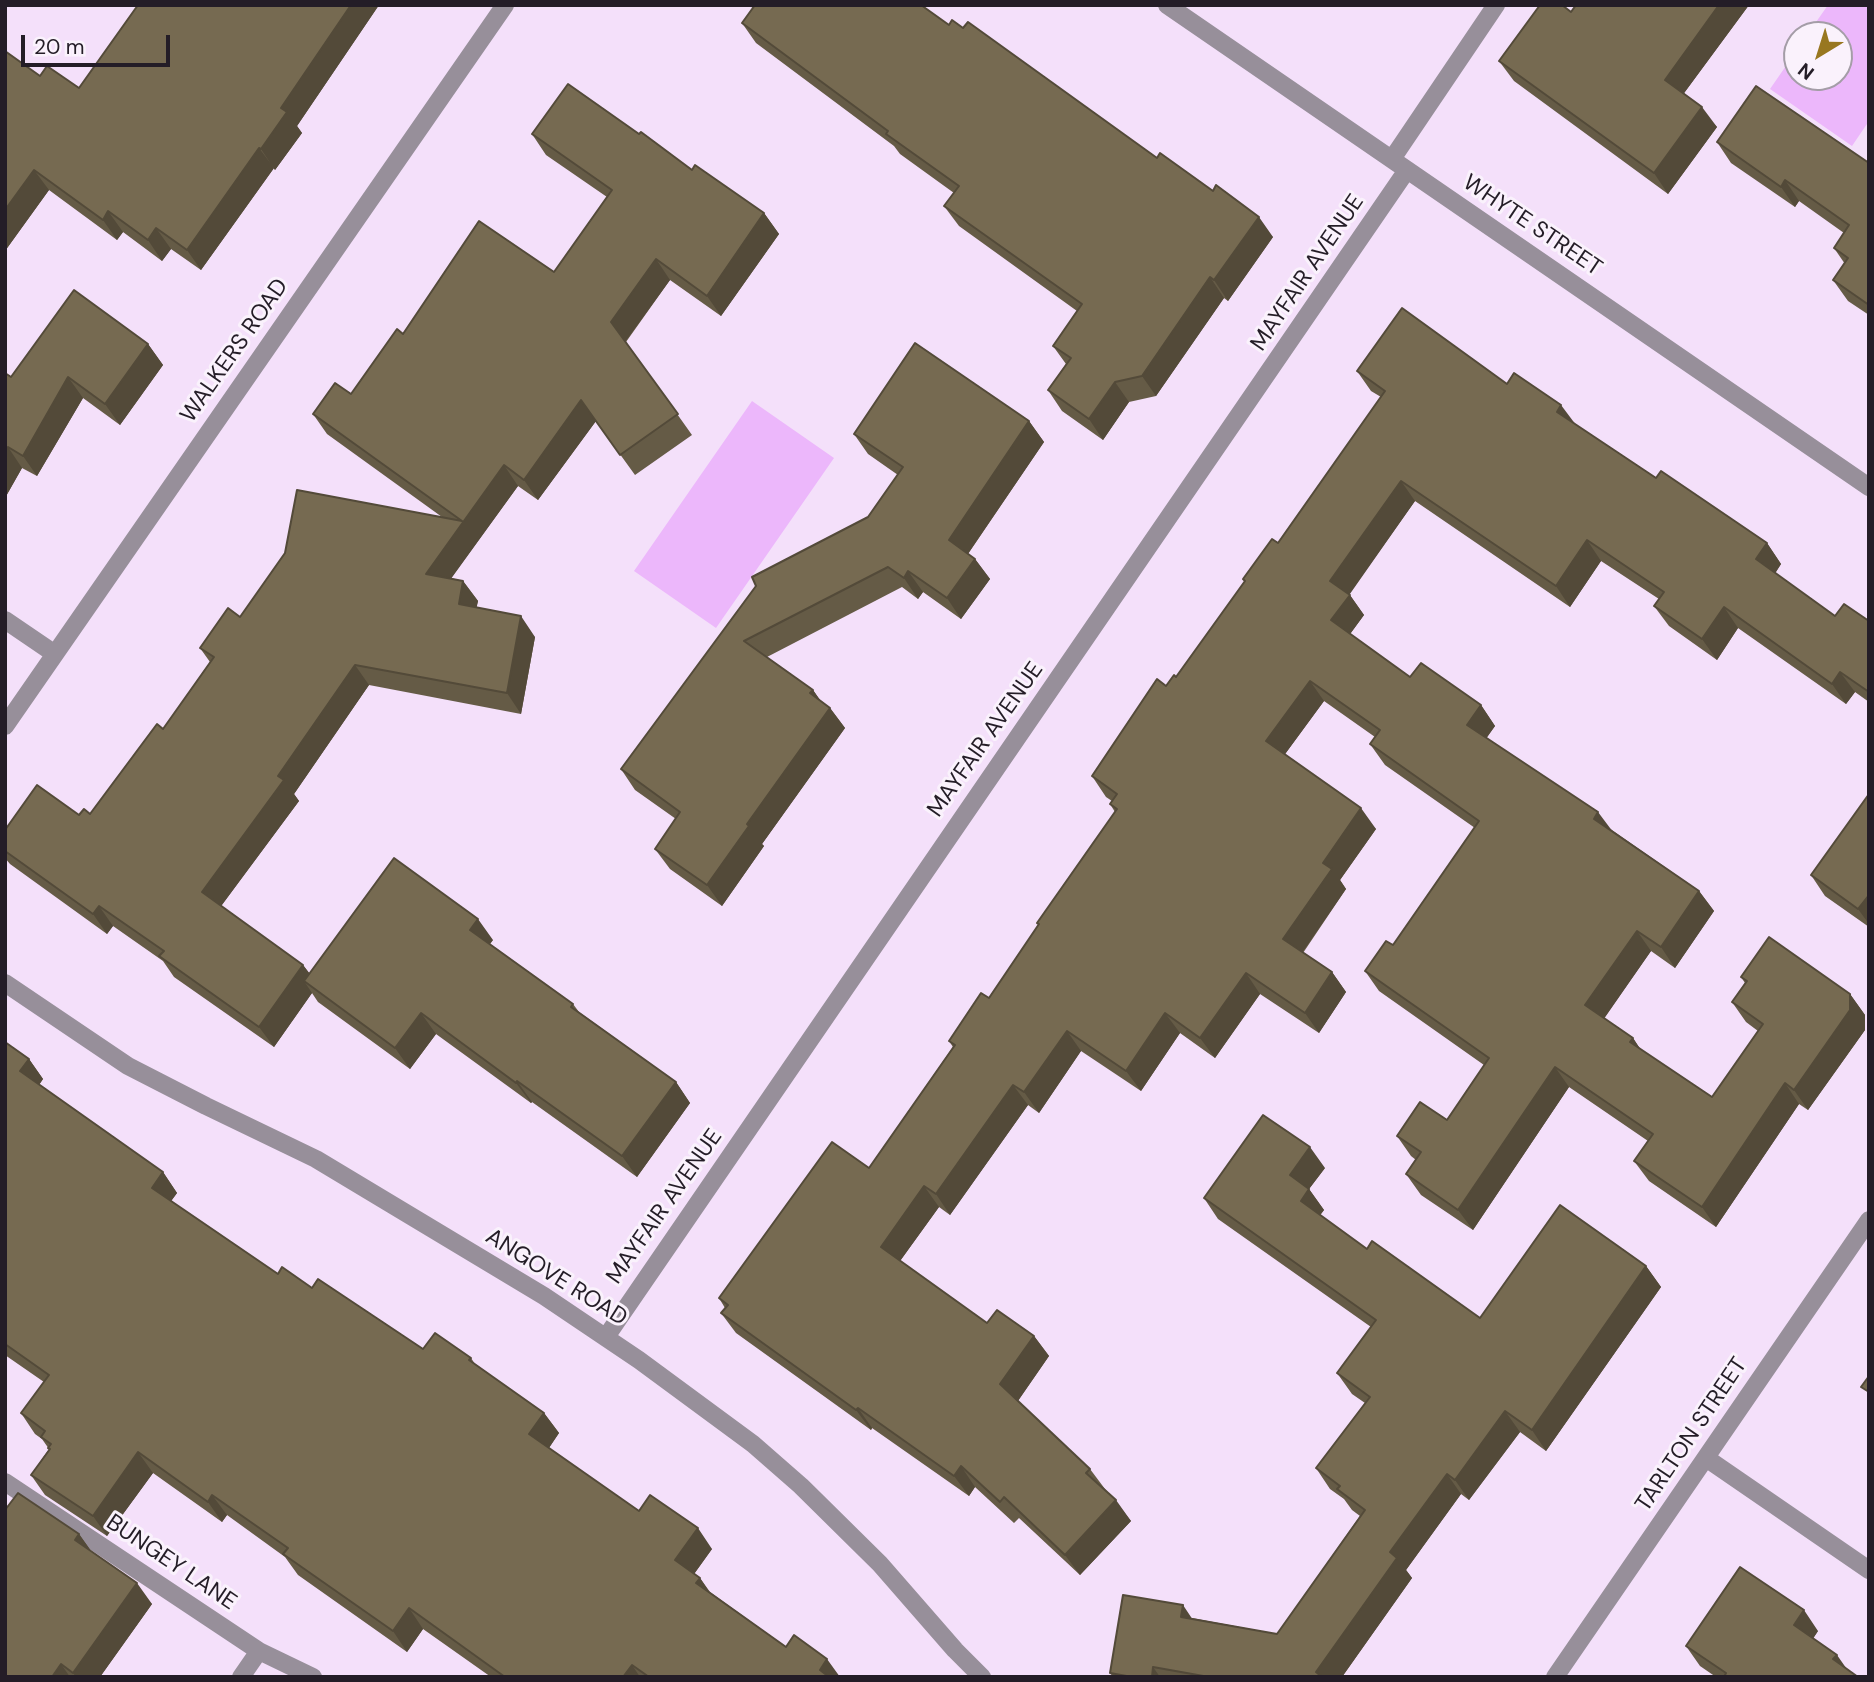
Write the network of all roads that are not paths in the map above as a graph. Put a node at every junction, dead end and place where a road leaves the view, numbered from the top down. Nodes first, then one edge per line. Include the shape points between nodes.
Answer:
1 (505, 5) edge
2 (1167, 5) edge
3 (1496, 5) edge
4 (1392, 159) junction
5 (1407, 170) junction
6 (1869, 487) edge
7 (5, 620) edge
8 (55, 654) junction
9 (5, 726) edge
10 (5, 983) edge
11 (1869, 1220) edge
12 (606, 1337) junction
13 (1706, 1458) junction
14 (5, 1482) edge
15 (1869, 1570) edge
16 (259, 1651) junction
17 (241, 1677) edge
18 (313, 1677) edge
19 (982, 1677) edge
20 (1555, 1677) edge

1 - 8 street, WALKERS ROAD
2 - 4 street, WHYTE STREET
3 - 4 street
4 - 5 street, WHYTE STREET
5 - 6 street, WHYTE STREET
5 - 12 street, MAYFAIR AVENUE
7 - 8 street
8 - 9 street, WALKERS ROAD
10 - 12 street, ANGOVE ROAD via 128,1066 316,1159
11 - 13 street, TARLTON STREET
12 - 19 street, ANGOVE ROAD via 753,1444 801,1486 880,1564
13 - 15 street
13 - 20 street, TARLTON STREET
14 - 16 street, BUNGEY LANE
16 - 17 street
16 - 18 street, BUNGEY LANE

